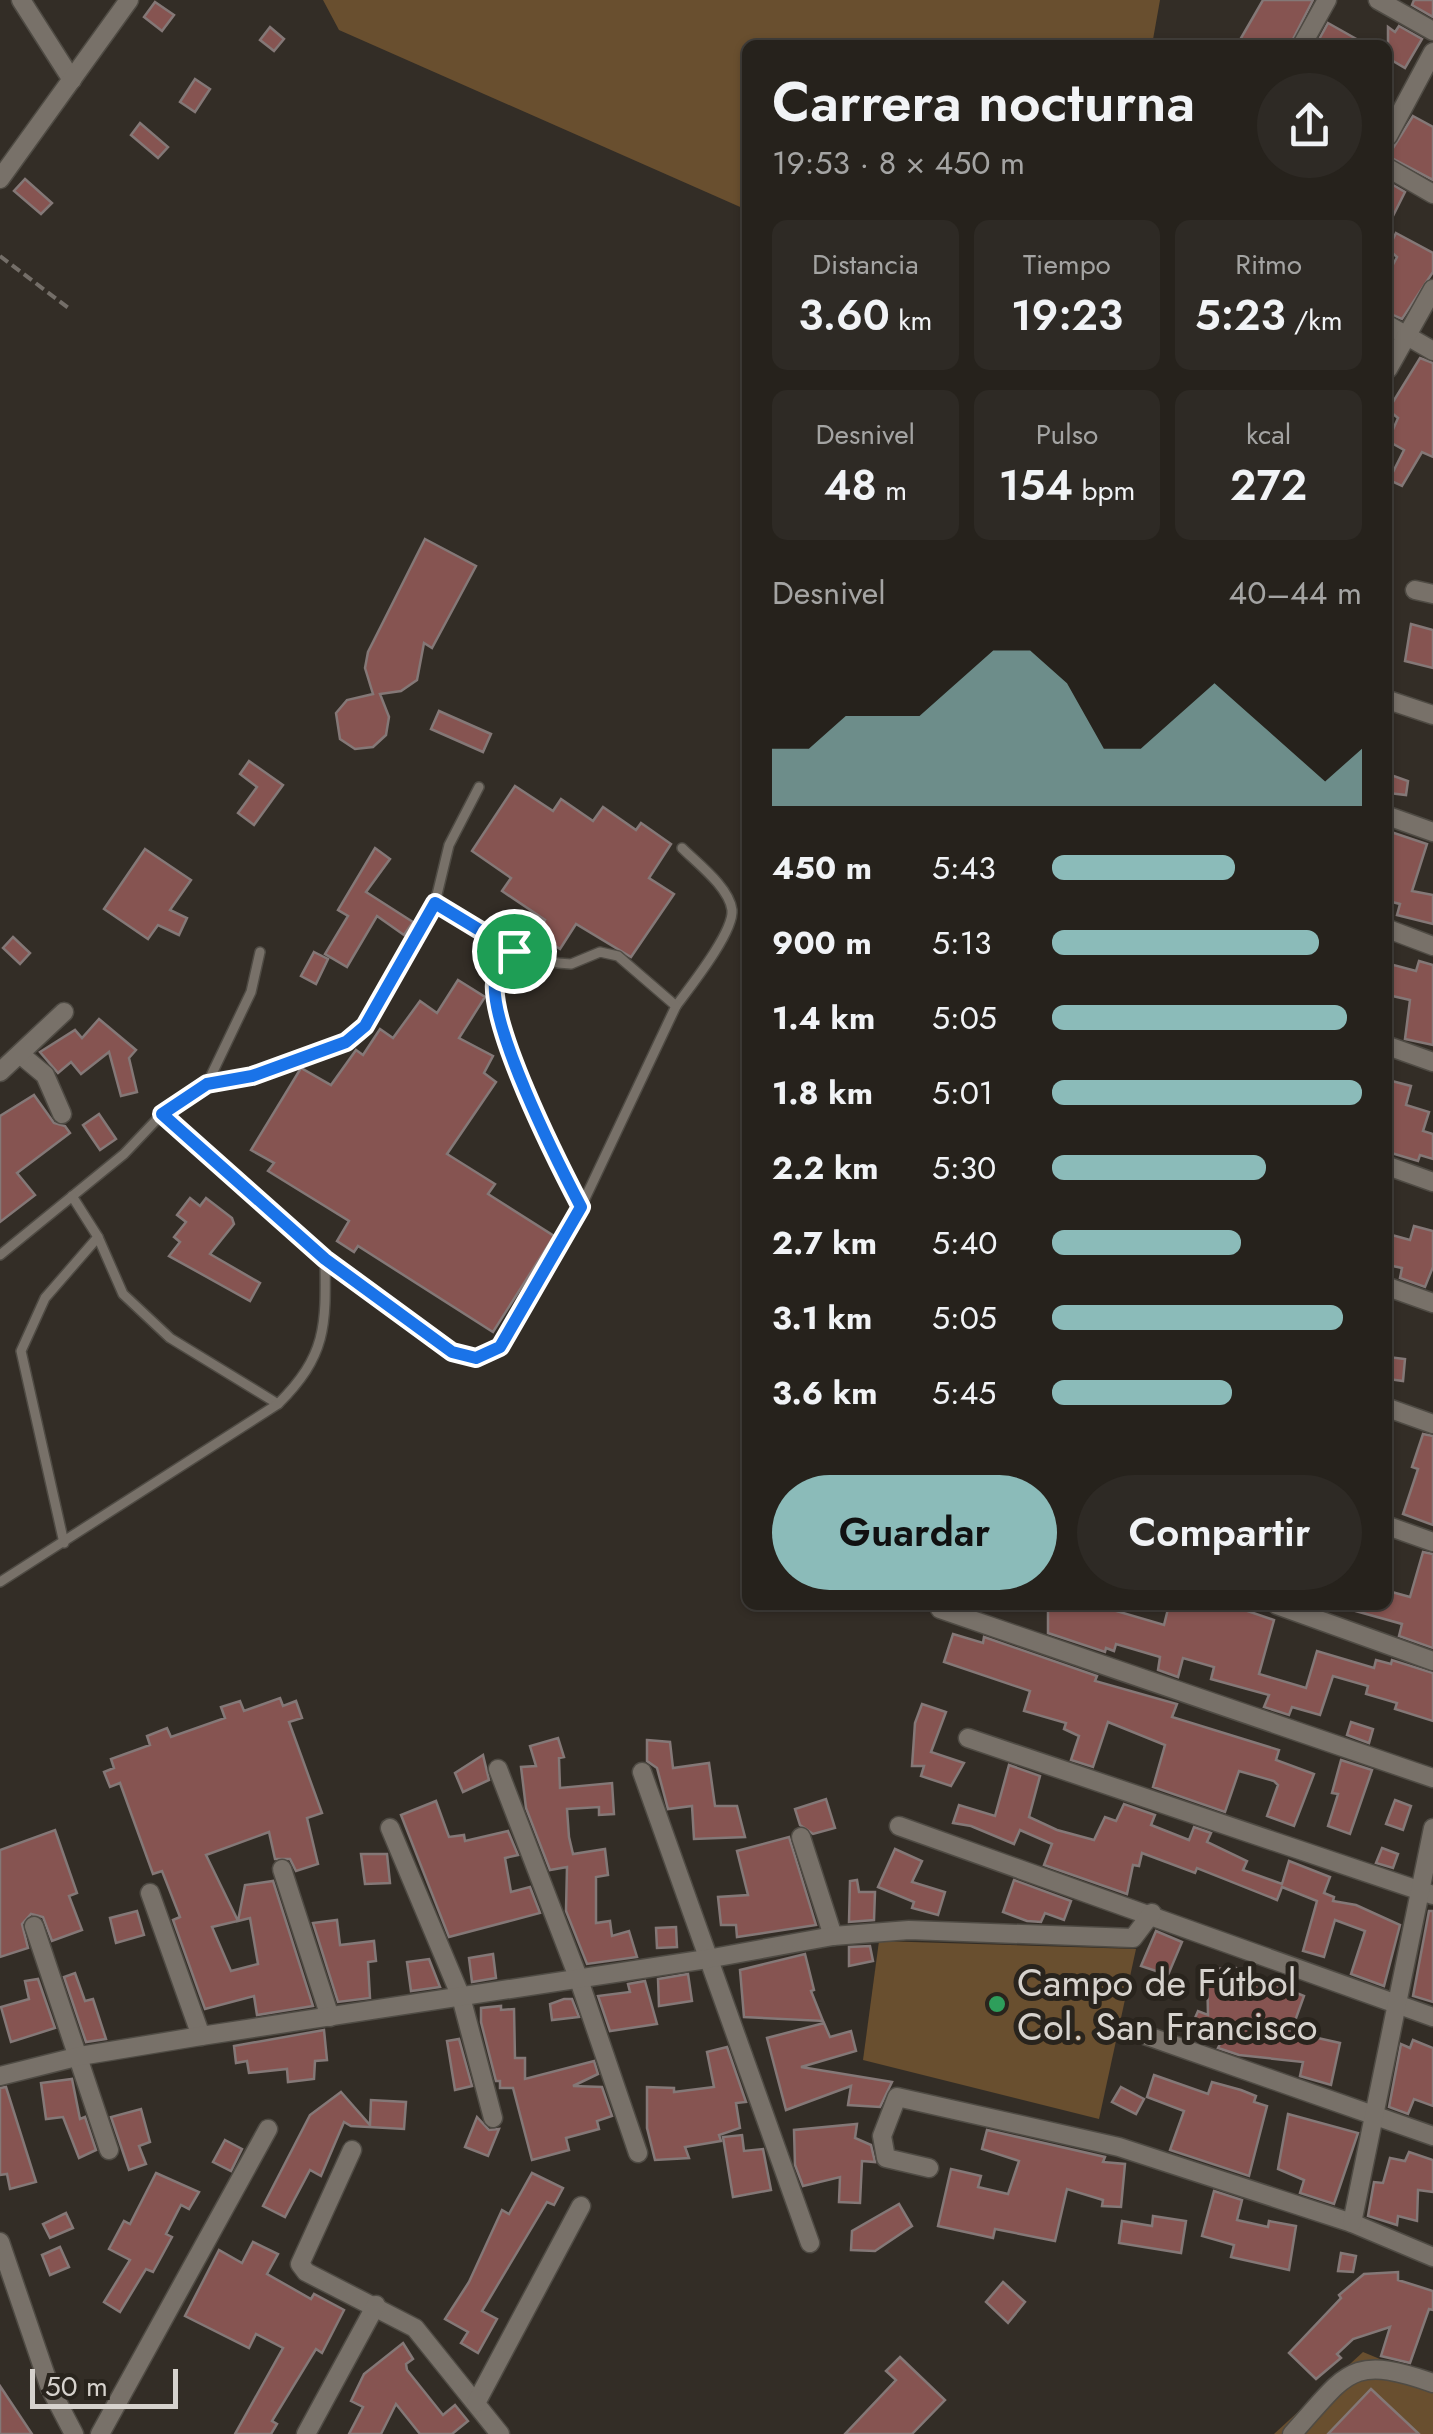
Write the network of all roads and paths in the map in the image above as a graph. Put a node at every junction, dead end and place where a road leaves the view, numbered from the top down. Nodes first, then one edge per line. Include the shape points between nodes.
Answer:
1 (21, 0) edge
2 (130, 0) edge
3 (1327, 0) edge
4 (1378, 0) edge
5 (1433, 31) edge
6 (1305, 40) edge
7 (1433, 52) edge
8 (72, 80) junction
9 (1392, 129) edge
10 (1392, 170) edge
11 (0, 179) edge
12 (1433, 194) edge
13 (0, 256) edge
14 (1433, 289) edge
15 (72, 310) dead end
16 (1392, 327) edge
17 (1406, 336) junction
18 (1433, 351) edge
19 (1392, 362) edge
20 (1392, 701) edge
21 (1433, 715) edge
22 (479, 787) dead end
23 (1392, 817) edge
24 (1433, 832) edge
25 (682, 848) dead end
26 (435, 903) junction
27 (1392, 931) edge
28 (1433, 946) edge
29 (514, 951) junction
30 (260, 952) dead end
31 (676, 1006) junction
32 (64, 1012) dead end
33 (1392, 1047) edge
34 (22, 1055) junction
35 (1433, 1062) edge
36 (0, 1072) edge
37 (207, 1084) junction
38 (62, 1114) dead end
39 (162, 1114) junction
40 (1392, 1167) edge
41 (1433, 1182) edge
42 (72, 1196) junction
43 (581, 1207) junction
44 (98, 1237) junction
45 (0, 1255) edge
46 (325, 1259) junction
47 (1392, 1289) edge
48 (1433, 1304) edge
49 (278, 1404) junction
50 (1392, 1409) edge
51 (1433, 1424) edge
52 (1392, 1527) edge
53 (64, 1542) junction
54 (1433, 1542) edge
55 (0, 1582) edge
56 (943, 1610) edge
57 (1291, 1610) edge
58 (1433, 1661) edge
59 (968, 1738) dead end
60 (498, 1769) dead end
61 (642, 1772) dead end
62 (1433, 1778) edge
63 (899, 1826) dead end
64 (390, 1828) dead end
65 (1433, 1828) edge
66 (801, 1837) dead end
67 (282, 1869) dead end
68 (1426, 1892) edge
69 (150, 1893) dead end
70 (1152, 1914) junction
71 (34, 1926) dead end
72 (833, 1936) junction
73 (707, 1960) junction
74 (578, 1977) junction
75 (462, 1997) junction
76 (1394, 2002) junction
77 (330, 2016) junction
78 (1433, 2017) edge
79 (1140, 2033) dead end
80 (200, 2036) junction
81 (80, 2056) junction
82 (0, 2076) edge
83 (1372, 2115) junction
84 (493, 2118) dead end
85 (268, 2129) dead end
86 (1433, 2136) edge
87 (109, 2150) dead end
88 (352, 2150) dead end
89 (638, 2153) dead end
90 (929, 2168) dead end
91 (580, 2206) dead end
92 (1352, 2223) junction
93 (0, 2242) edge
94 (810, 2243) dead end
95 (1433, 2257) edge
96 (376, 2305) junction
97 (1433, 2383) edge
98 (476, 2403) junction
99 (74, 2434) edge
100 (100, 2434) edge
101 (306, 2434) edge
102 (500, 2434) edge
103 (1292, 2434) edge

1 - 8 street
2 - 8 street
3 - 6 street
4 - 5 street
7 - 9 street
8 - 11 street
10 - 12 street
13 - 15 path
14 - 17 street
16 - 17 street
17 - 18 street
17 - 19 street
20 - 21 street
22 - 26 lane via 449,845
23 - 24 street
25 - 31 lane via 732,909 729,926
26 - 29 lane
26 - 37 lane via 365,1026 346,1042 252,1076
27 - 28 street
29 - 31 lane via 558,964 600,952 618,956
29 - 43 lane via 496,974 494,994 546,1140
30 - 37 lane via 252,992
31 - 43 lane
32 - 34 street
33 - 35 street
34 - 36 street
34 - 38 street via 45,1076
37 - 39 lane
39 - 42 lane
39 - 46 lane
40 - 41 street
42 - 44 lane
42 - 45 lane
43 - 46 lane via 500,1347 476,1358 452,1352
44 - 49 lane via 123,1294 170,1338
44 - 53 lane via 45,1298 20,1351
46 - 49 lane via 326,1316 309,1373
47 - 48 street
49 - 53 lane
50 - 51 street
52 - 54 street
53 - 55 lane
56 - 62 street
57 - 58 street
59 - 68 street
60 - 74 street
61 - 73 street
63 - 70 street
64 - 75 street
65 - 68 street
66 - 72 street
67 - 77 street
68 - 76 street
69 - 80 street
70 - 72 street via 1133,1938 910,1930
70 - 76 street
71 - 81 street
72 - 73 street
73 - 74 street
73 - 94 street
74 - 75 street
74 - 89 street
75 - 77 street
75 - 84 street
76 - 78 street
76 - 83 street
77 - 80 street
79 - 83 street
80 - 81 street
81 - 82 street
81 - 87 street
83 - 86 street
83 - 92 street
85 - 100 street
88 - 96 street via 300,2264
90 - 92 street via 886,2158 882,2136 897,2098 1119,2147
91 - 98 street
92 - 95 street
93 - 99 street via 50,2388
96 - 98 street via 415,2328
96 - 101 street
97 - 103 street via 1391,2368 1363,2367 1341,2380
98 - 102 street

